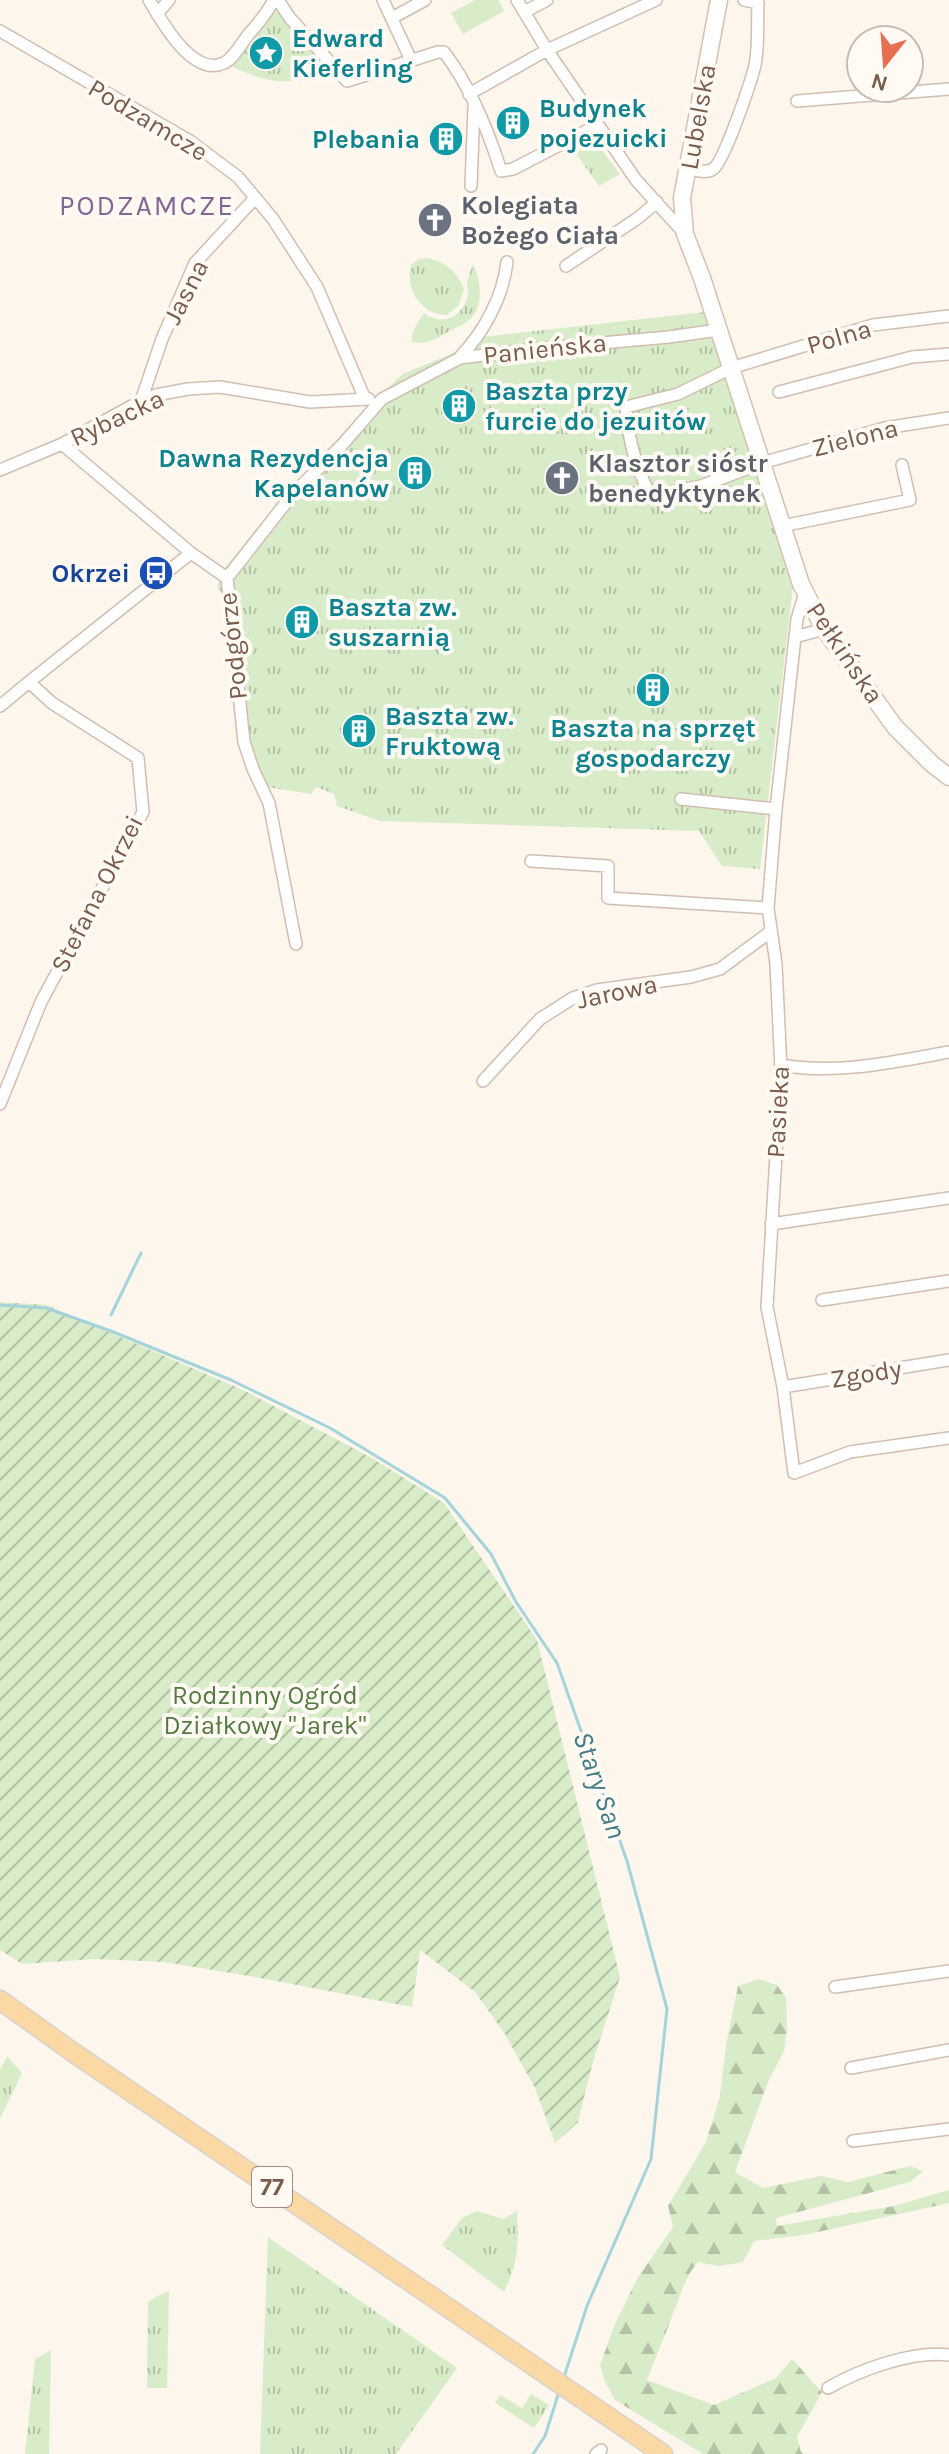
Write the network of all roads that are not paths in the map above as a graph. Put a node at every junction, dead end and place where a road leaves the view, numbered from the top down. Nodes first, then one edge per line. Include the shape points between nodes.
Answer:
1 (149, 0) edge
2 (169, 0) edge
3 (276, 0) edge
4 (383, 0) edge
5 (425, 0) edge
6 (517, 0) edge
7 (547, 0) edge
8 (656, 0) edge
9 (719, 0) edge
10 (744, 0) edge
11 (758, 1) edge
12 (524, 12) junction
13 (157, 14) junction
14 (392, 18) junction
15 (0, 31) edge
16 (547, 50) junction
17 (411, 60) junction
18 (949, 89) edge
19 (472, 98) junction
20 (797, 101) dead end
21 (598, 125) junction
22 (689, 169) junction
23 (471, 186) dead end
24 (255, 198) junction
25 (657, 202) junction
26 (685, 234) junction
27 (507, 262) dead end
28 (566, 266) dead end
29 (949, 316) edge
30 (718, 330) junction
31 (949, 354) edge
32 (460, 358) junction
33 (731, 368) junction
34 (779, 392) dead end
35 (365, 399) junction
36 (382, 399) junction
37 (141, 401) junction
38 (626, 407) joint
39 (949, 418) edge
40 (62, 444) junction
41 (762, 463) junction
42 (902, 465) dead end
43 (0, 470) edge
44 (782, 526) junction
45 (191, 553) junction
46 (227, 578) junction
47 (805, 593) junction
48 (824, 629) junction
49 (795, 637) junction
50 (29, 682) junction
51 (0, 706) edge
52 (949, 777) edge
53 (681, 799) dead end
54 (776, 809) junction
55 (531, 861) dead end
56 (768, 908) junction
57 (770, 932) junction
58 (296, 944) dead end
59 (949, 1052) edge
60 (781, 1065) junction
61 (483, 1081) dead end
62 (0, 1104) edge
63 (949, 1198) edge
64 (771, 1224) junction
65 (949, 1281) edge
66 (822, 1300) dead end
67 (949, 1360) edge
68 (783, 1387) junction
69 (949, 1438) edge
70 (949, 1971) edge
71 (835, 1987) dead end
72 (0, 2000) edge
73 (949, 2050) edge
74 (851, 2068) dead end
75 (949, 2129) edge
76 (853, 2141) dead end
77 (949, 2355) edge
78 (828, 2388) dead end
79 (663, 2454) edge

1 - 13 street
2 - 13 street
3 - 13 street via 226,62 209,66 195,61
3 - 17 street via 347,81
4 - 14 street
5 - 14 street
6 - 12 street
7 - 12 street
8 - 16 street
9 - 22 street, Lubelska
10 - 11 street
11 - 22 street via 755,64 723,154 715,169
12 - 16 street
14 - 17 street
15 - 24 street, Podzamcze via 190,141 238,177
16 - 19 street
16 - 21 street
17 - 19 street via 444,52
18 - 20 street
19 - 21 street via 501,171
19 - 23 street
21 - 25 street
22 - 26 street, Lubelska via 682,198
24 - 35 street, Podzamcze via 317,287
24 - 37 street, Jasna via 195,263
25 - 26 street
25 - 28 street
26 - 30 street, Pełkińska
27 - 32 street via 505,279 476,340
29 - 33 street, Polna via 873,325
30 - 32 street, Panieńska
30 - 33 street, Pełkińska
31 - 34 street via 912,357
32 - 36 street, Panieńska
33 - 38 street, Polna via 678,394
33 - 41 street, Pełkińska
35 - 36 street, Rybacka
35 - 37 street, Rybacka via 310,402 220,387
36 - 46 street, Podgórze via 292,495
37 - 40 street, Rybacka
38 - 41 street, Zielona via 640,476 651,496 701,486
39 - 41 street, Zielona via 885,428
40 - 43 street, Rybacka
40 - 45 street
41 - 44 street, Pełkińska
42 - 44 street via 910,500
44 - 47 street, Pełkińska
45 - 46 street
45 - 50 street
46 - 58 street, Podgórze via 244,742 269,803
47 - 48 street, Pełkińska
47 - 49 street, Pasieka
48 - 49 street
48 - 52 street, Pełkińska via 895,727
49 - 54 street, Pasieka
50 - 51 street
50 - 62 street, Stefana Okrzei via 52,703 138,758 143,812 41,1002
53 - 54 street
54 - 56 street, Pasieka
55 - 56 street via 608,866 608,898
56 - 57 street, Pasieka
57 - 60 street, Pasieka
57 - 61 street, Jarowa via 720,969 573,998 540,1019
59 - 60 street via 828,1069
60 - 64 street, Pasieka
63 - 64 street
64 - 68 street, Pasieka via 767,1307
65 - 66 street
67 - 68 street, Zgody
68 - 69 street, Pasieka via 794,1473 850,1452
70 - 71 street
72 - 79 main road, 77
73 - 74 street
75 - 76 street
77 - 78 street via 912,2358 851,2374

